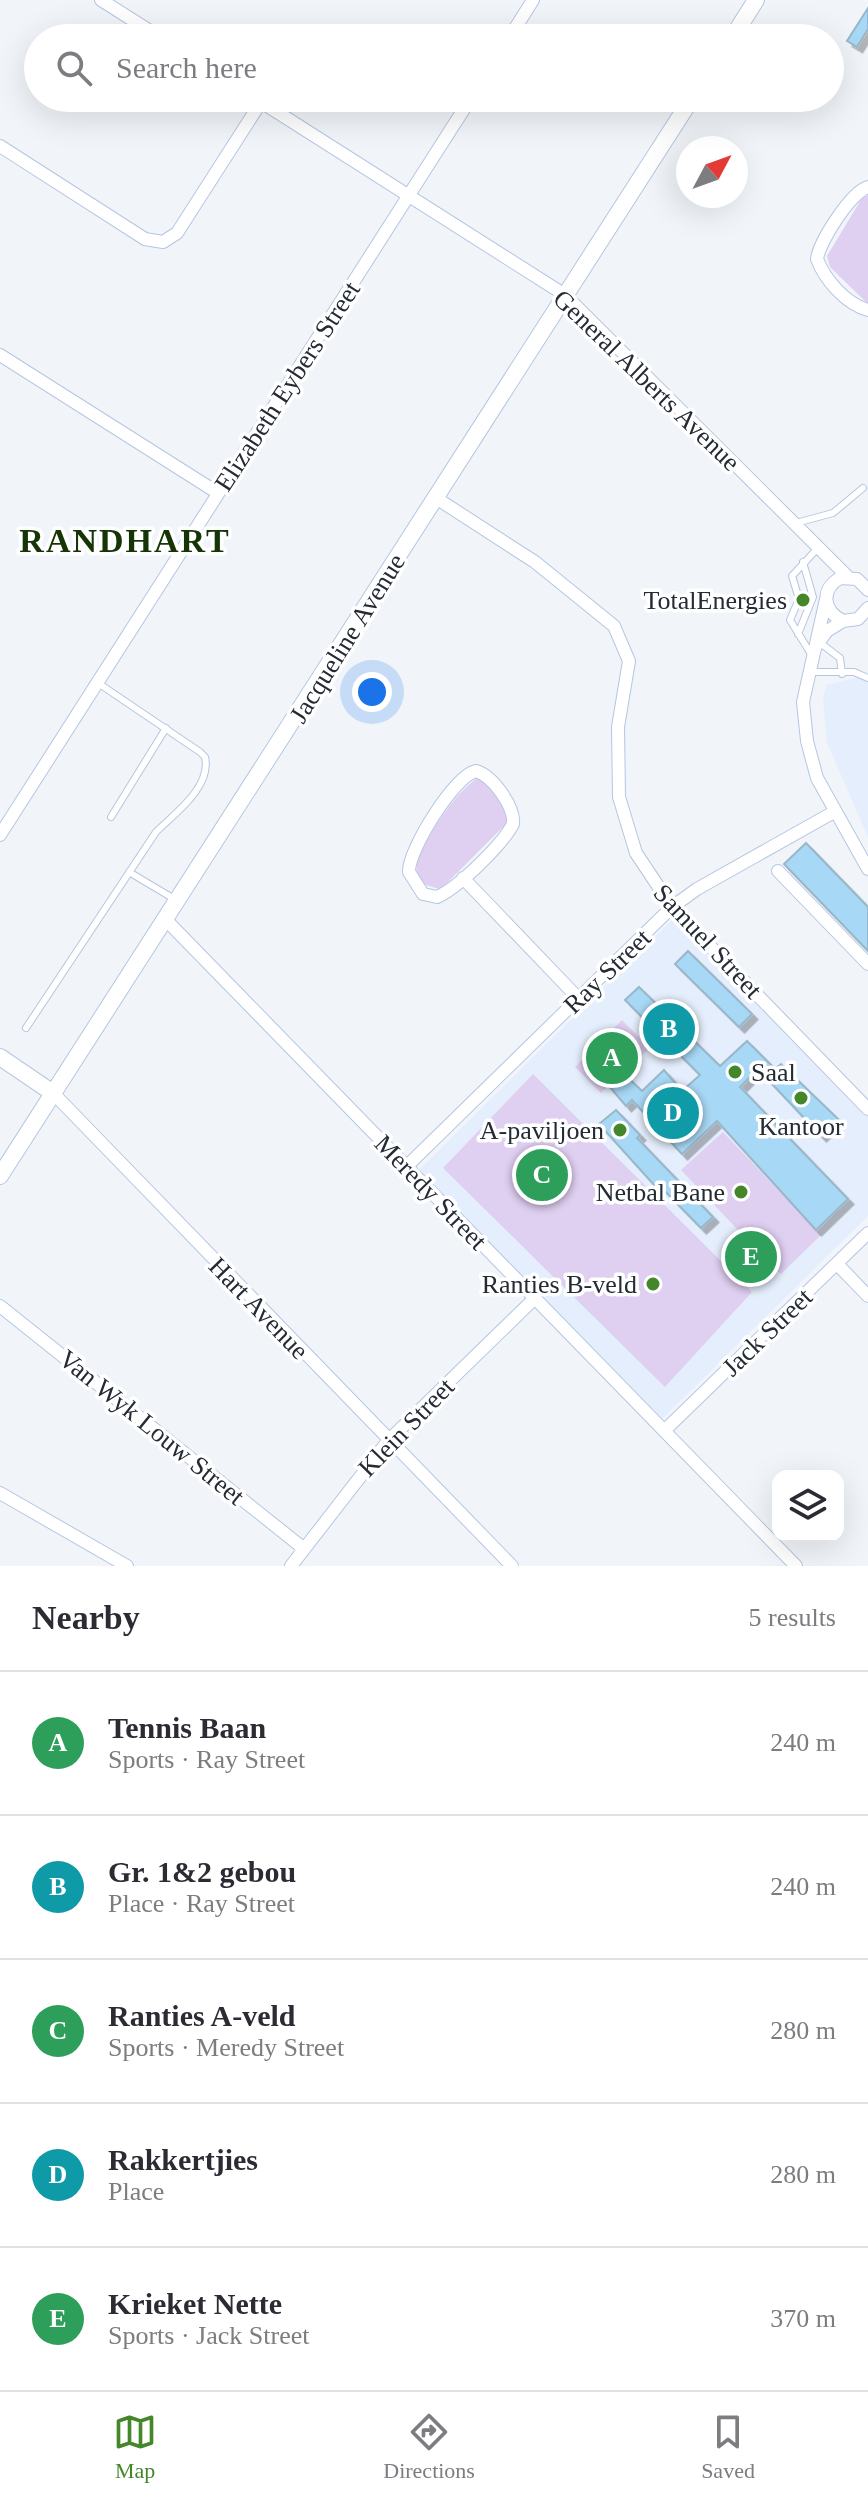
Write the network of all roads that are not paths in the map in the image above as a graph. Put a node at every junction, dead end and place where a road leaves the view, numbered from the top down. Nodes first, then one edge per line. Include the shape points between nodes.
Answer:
1 (101, 0) edge
2 (533, 0) edge
3 (756, 0) edge
4 (139, 24) edge
5 (518, 24) edge
6 (741, 24) edge
7 (251, 112) edge
8 (277, 112) edge
9 (462, 112) edge
10 (683, 112) edge
11 (0, 146) edge
12 (868, 187) edge
13 (408, 197) junction
14 (565, 295) junction
15 (868, 310) edge
16 (0, 355) edge
17 (863, 488) dead end
18 (218, 493) junction
19 (436, 498) junction
20 (793, 524) junction
21 (819, 551) junction
22 (803, 562) junction
23 (857, 576) edge
24 (868, 590) edge
25 (823, 595) junction
26 (799, 599) junction
27 (868, 608) edge
28 (863, 620) edge
29 (843, 621) junction
30 (798, 634) junction
31 (815, 649) junction
32 (810, 672) junction
33 (842, 674) junction
34 (868, 678) edge
35 (98, 683) junction
36 (166, 728) junction
37 (834, 812) junction
38 (111, 817) dead end
39 (0, 835) edge
40 (868, 869) edge
41 (778, 871) dead end
42 (129, 872) junction
43 (463, 878) junction
44 (179, 902) junction
45 (672, 907) junction
46 (167, 921) junction
47 (868, 964) edge
48 (579, 999) junction
49 (26, 1028) dead end
50 (0, 1057) edge
51 (53, 1093) junction
52 (868, 1109) edge
53 (407, 1166) junction
54 (0, 1176) edge
55 (868, 1233) edge
56 (837, 1264) junction
57 (868, 1296) edge
58 (534, 1299) junction
59 (0, 1306) edge
60 (665, 1430) junction
61 (388, 1441) junction
62 (0, 1493) edge
63 (303, 1548) junction
64 (127, 1566) edge
65 (291, 1566) edge
66 (512, 1566) edge
67 (796, 1566) edge

1 - 4 street
2 - 5 street
3 - 6 street
7 - 11 street via 177,233 163,242 145,239
8 - 13 street, General Alberts Avenue
9 - 13 street, Elizabeth Eybers Street
10 - 14 street, Jacqueline Avenue
12 - 15 street via 855,194 817,259 831,283
13 - 14 street, General Alberts Avenue
13 - 18 street, Elizabeth Eybers Street
14 - 19 street, Jacqueline Avenue
14 - 20 street, General Alberts Avenue
16 - 18 street
17 - 20 lane via 833,513
18 - 35 street, Elizabeth Eybers Street
19 - 44 street, Jacqueline Avenue
19 - 45 street, Samuel Street via 535,562 603,616 622,638 629,661 618,727 619,797 636,853
20 - 21 street, General Alberts Avenue
21 - 22 lane
21 - 23 street, General Alberts Avenue
21 - 25 street
22 - 25 lane
22 - 26 lane via 792,575
23 - 24 street, General Alberts Avenue
23 - 25 street
25 - 26 lane
25 - 29 street via 828,609
25 - 30 lane
25 - 31 street
26 - 30 lane via 790,620
27 - 28 street
28 - 29 street
29 - 31 street via 832,626
30 - 31 lane
31 - 32 street
31 - 33 lane via 840,658
32 - 33 lane
32 - 37 street via 802,708 807,741
33 - 34 lane
35 - 36 lane
35 - 39 street, Elizabeth Eybers Street
36 - 38 lane
36 - 42 lane via 205,757 205,771 189,801 156,832
37 - 40 street
37 - 45 street, Ray Street
41 - 47 street
42 - 44 lane
42 - 49 lane
43 - 43 street via 443,895 430,896 412,881 409,863 459,782 476,771 487,776 514,818 509,832
43 - 48 street
44 - 46 street, Jacqueline Avenue
45 - 48 street, Ray Street
45 - 52 street, Samuel Street
46 - 51 street, Jacqueline Avenue
46 - 53 street, Meredy Street
48 - 53 street, Ray Street
50 - 51 street, Hart Avenue
51 - 54 street, Jacqueline Avenue
51 - 61 street, Hart Avenue
53 - 58 street, Meredy Street
55 - 56 street, Jack Street
56 - 57 street
56 - 60 street, Jack Street
58 - 60 street, Meredy Street
58 - 61 street, Klein Street
59 - 63 street, Van Wyk Louw Street
60 - 67 street, Meredy Street
61 - 63 street, Klein Street
61 - 66 street, Hart Avenue
62 - 64 street
63 - 65 street, Klein Street

